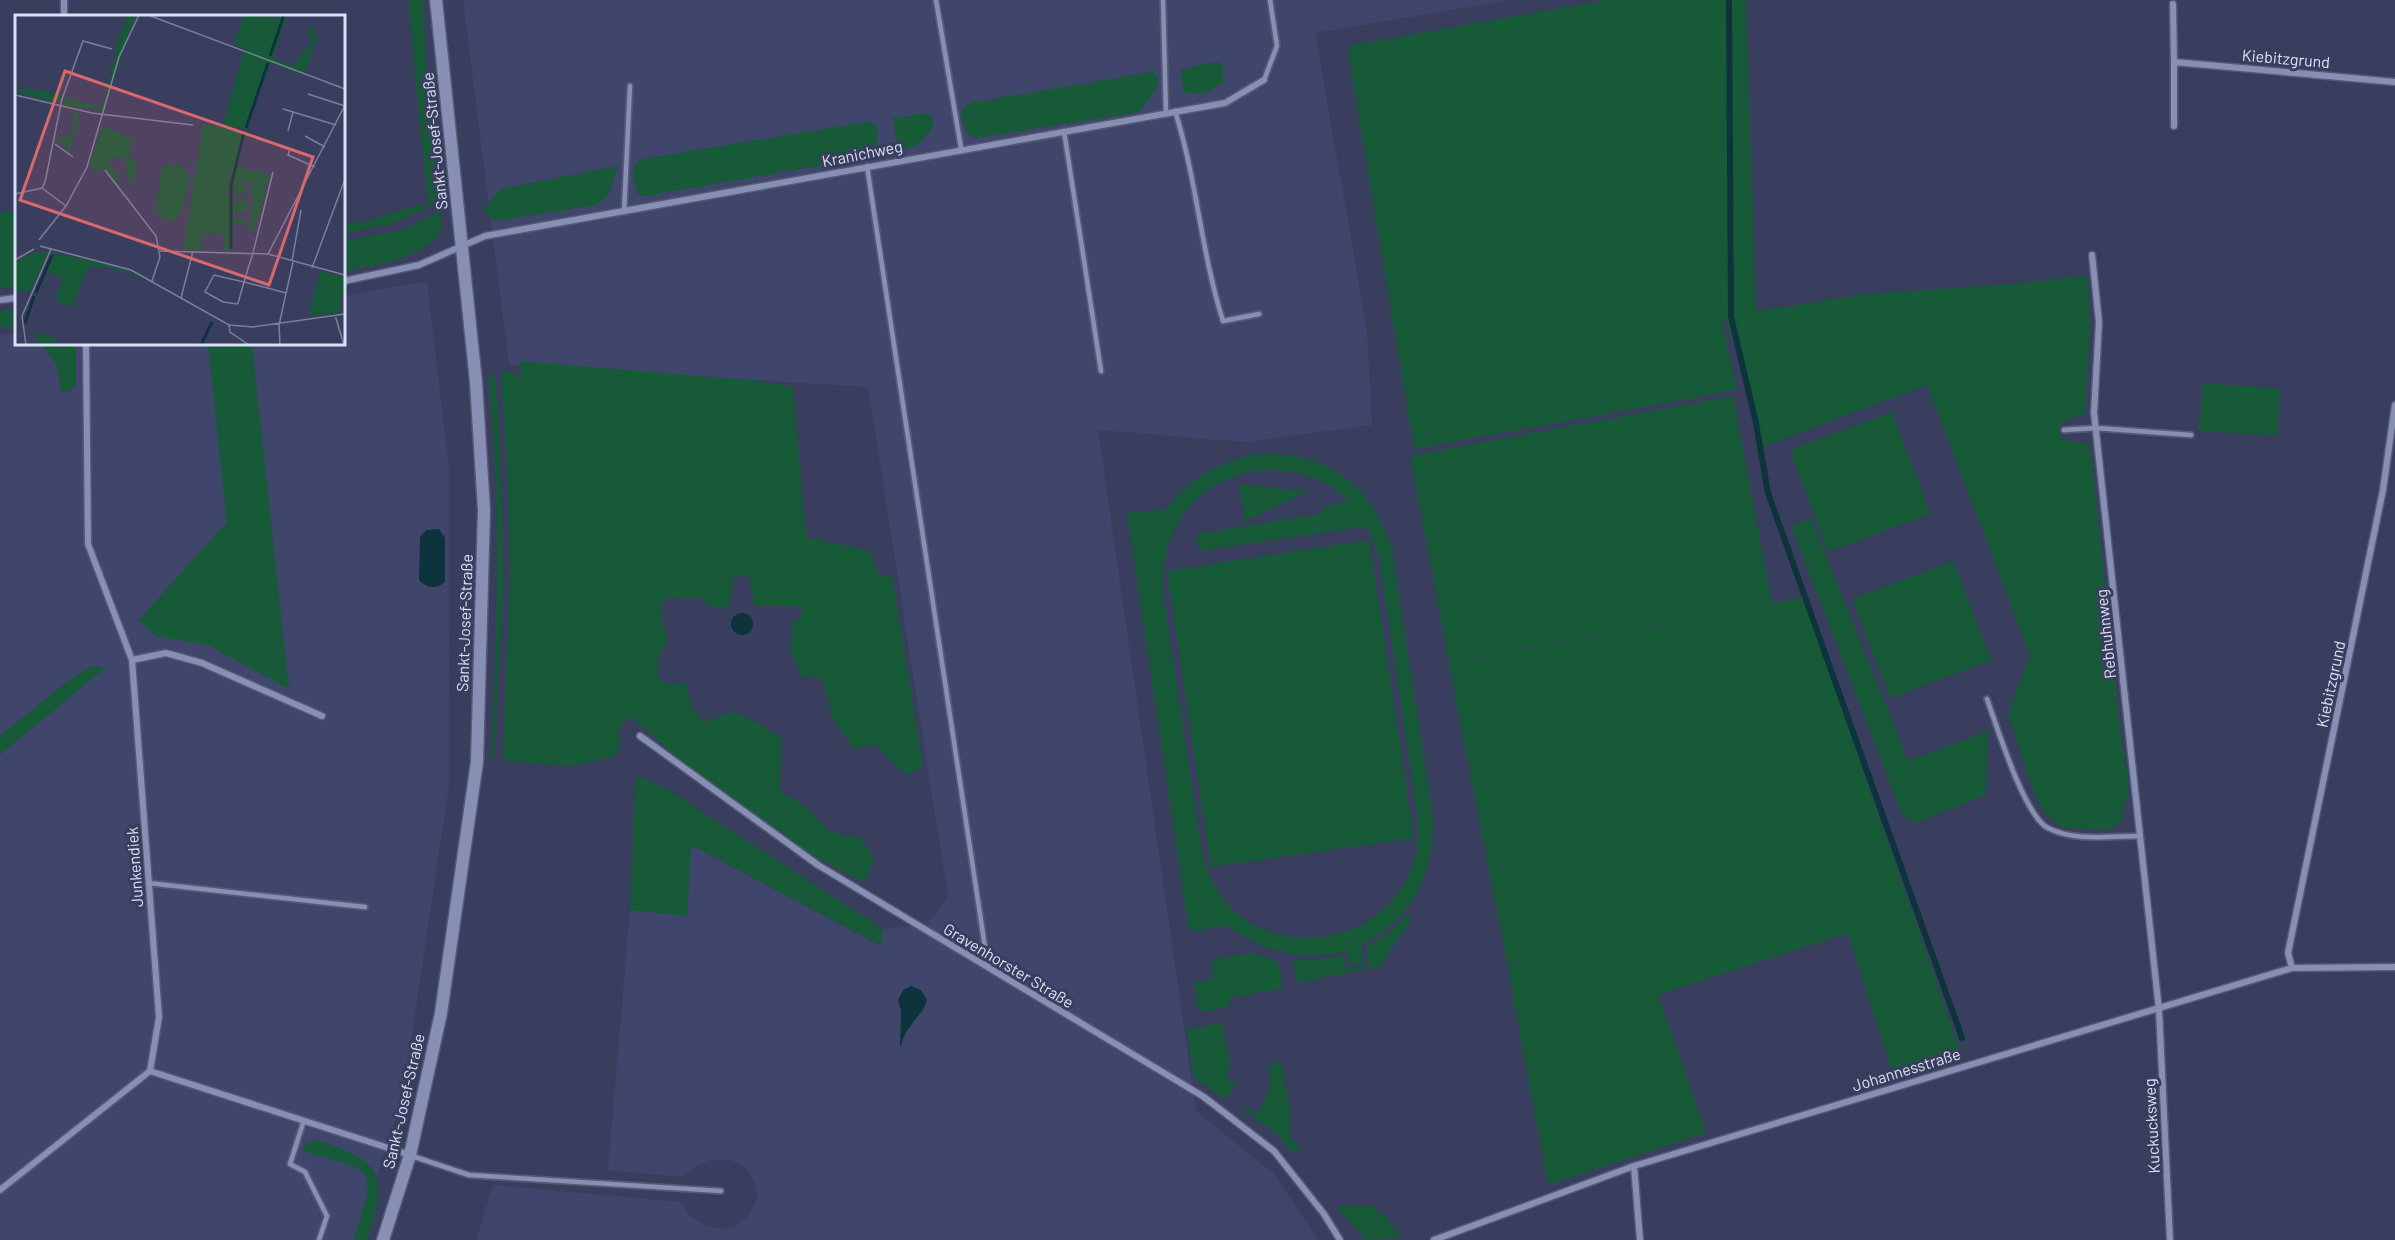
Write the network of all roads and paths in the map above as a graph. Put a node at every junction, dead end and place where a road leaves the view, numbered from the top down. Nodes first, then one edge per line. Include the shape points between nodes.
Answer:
1 (436, 0) edge
2 (936, 0) edge
3 (1163, 0) edge
4 (1270, 0) edge
5 (2173, 4) dead end
6 (2174, 62) junction
7 (1264, 80) joint
8 (2395, 82) edge
9 (630, 87) dead end
10 (1175, 111) junction
11 (1166, 113) junction
12 (2174, 126) dead end
13 (1064, 130) junction
14 (961, 148) junction
15 (867, 166) junction
16 (624, 212) junction
17 (461, 245) junction
18 (2092, 255) dead end
19 (345, 281) edge
20 (15, 298) edge
21 (0, 300) edge
22 (1259, 314) dead end
23 (86, 345) edge
24 (1101, 371) dead end
25 (2395, 405) edge
26 (2096, 428) junction
27 (2064, 430) dead end
28 (2191, 435) dead end
29 (132, 660) junction
30 (1987, 699) dead end
31 (322, 716) dead end
32 (640, 736) dead end
33 (2140, 836) junction
34 (148, 883) junction
35 (365, 907) dead end
36 (2395, 967) edge
37 (988, 968) junction
38 (2292, 968) junction
39 (2159, 1010) junction
40 (150, 1071) junction
41 (304, 1120) junction
42 (410, 1155) junction
43 (1634, 1166) junction
44 (0, 1190) edge
45 (721, 1191) dead end
46 (319, 1240) edge
47 (383, 1240) edge
48 (1340, 1240) edge
49 (1434, 1240) edge
50 (1640, 1240) edge
51 (2170, 1240) edge

1 - 17 street, Sankt-Josef-Straße
2 - 14 lane
3 - 11 lane
4 - 7 lane via 1277,46
5 - 6 street
6 - 8 street, Kiebitzgrund
6 - 12 street
7 - 10 street, Kranichweg via 1225,103
9 - 16 lane
10 - 11 street, Kranichweg
10 - 22 lane via 1210,281 1223,321
11 - 13 street, Kranichweg
13 - 14 street, Kranichweg
13 - 24 lane
14 - 15 street, Kranichweg
15 - 16 street, Kranichweg
15 - 37 lane
16 - 17 street, Kranichweg via 485,236
17 - 19 street, Kranichweg via 419,265
17 - 42 street, Sankt-Josef-Straße via 476,382 484,510 477,762 441,1013
18 - 26 street, Rebhuhnweg via 2099,322
20 - 21 street
23 - 29 street, Junkendiek via 88,544
25 - 38 street, Kiebitzgrund via 2383,490 2288,953
26 - 27 lane
26 - 28 lane
26 - 33 street, Rebhuhnweg
29 - 31 street via 166,653 202,663
29 - 34 street, Junkendiek
30 - 33 lane via 2021,792 2047,828 2083,837
32 - 37 street, Gravenhorster Straße via 818,865
33 - 39 street, Rebhuhnweg
34 - 35 lane
34 - 40 street, Junkendiek via 159,1017
36 - 38 street, Johannesstraße
37 - 48 street, Gravenhorster Straße via 1204,1098 1258,1138 1274,1151
38 - 39 street, Johannesstraße
39 - 43 street, Johannesstraße
39 - 51 street, Kuckucksweg
40 - 41 street
40 - 44 street
41 - 42 street
41 - 46 lane via 290,1164 305,1172 327,1216
42 - 45 lane via 469,1174
42 - 47 street, Sankt-Josef-Straße
43 - 49 street, Johannesstraße
43 - 50 street

